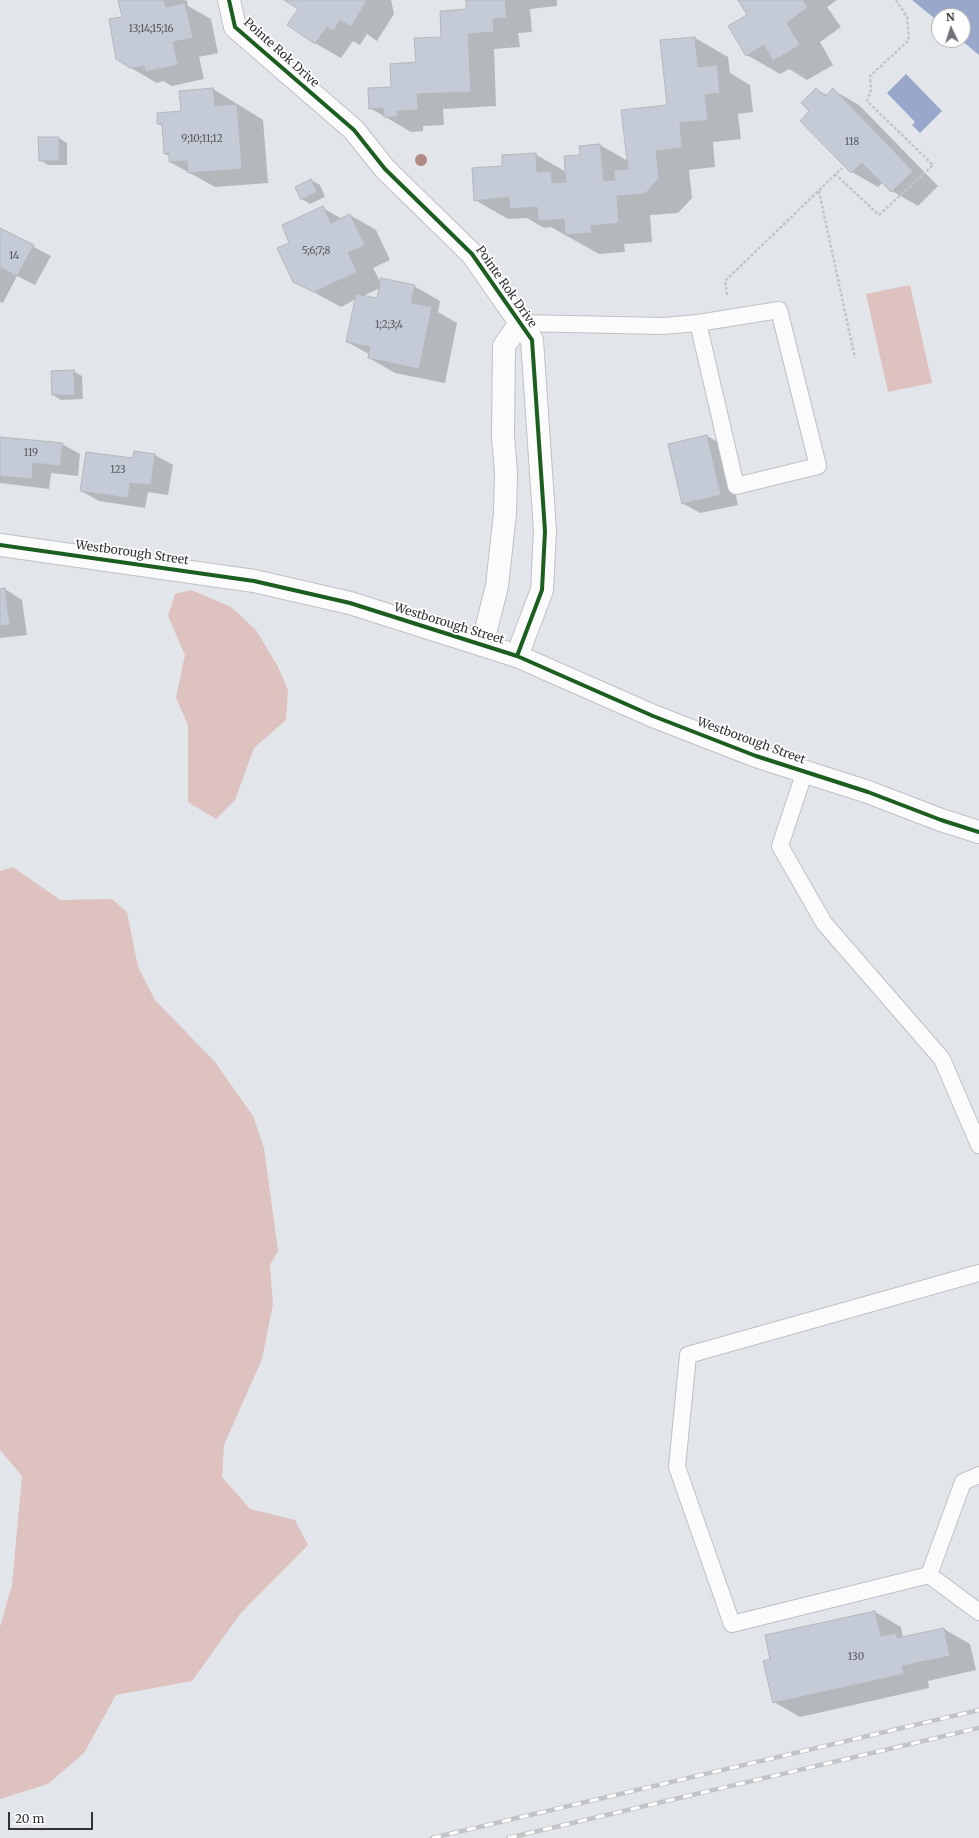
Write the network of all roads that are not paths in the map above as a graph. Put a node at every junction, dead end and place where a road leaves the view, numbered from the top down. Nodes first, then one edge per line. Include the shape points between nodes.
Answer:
1 (229, 0) edge
2 (520, 323) junction
3 (698, 323) junction
4 (0, 545) edge
5 (482, 645) junction
6 (517, 656) junction
7 (805, 771) junction
8 (971, 830) edge
9 (979, 1145) edge
10 (979, 1273) edge
11 (979, 1475) edge
12 (929, 1575) junction
13 (979, 1612) edge

1 - 2 street, Pointe Rok Drive via 235,27 354,130 385,169 472,254
2 - 3 lane via 663,326
2 - 5 street, Pointe Rok Drive via 504,346 505,513 497,586
2 - 6 street, Pointe Rok Drive via 532,340 545,531 542,590
3 - 3 lane via 779,310 818,466 736,486
4 - 5 street, Westborough Street via 254,581 350,604
5 - 6 street, Westborough Street
6 - 7 street, Westborough Street via 654,716 756,756
7 - 8 street, Westborough Street
7 - 9 lane via 780,846 824,923 942,1059
10 - 12 lane via 688,1355 677,1467 732,1624
11 - 12 lane via 963,1482
12 - 13 lane

